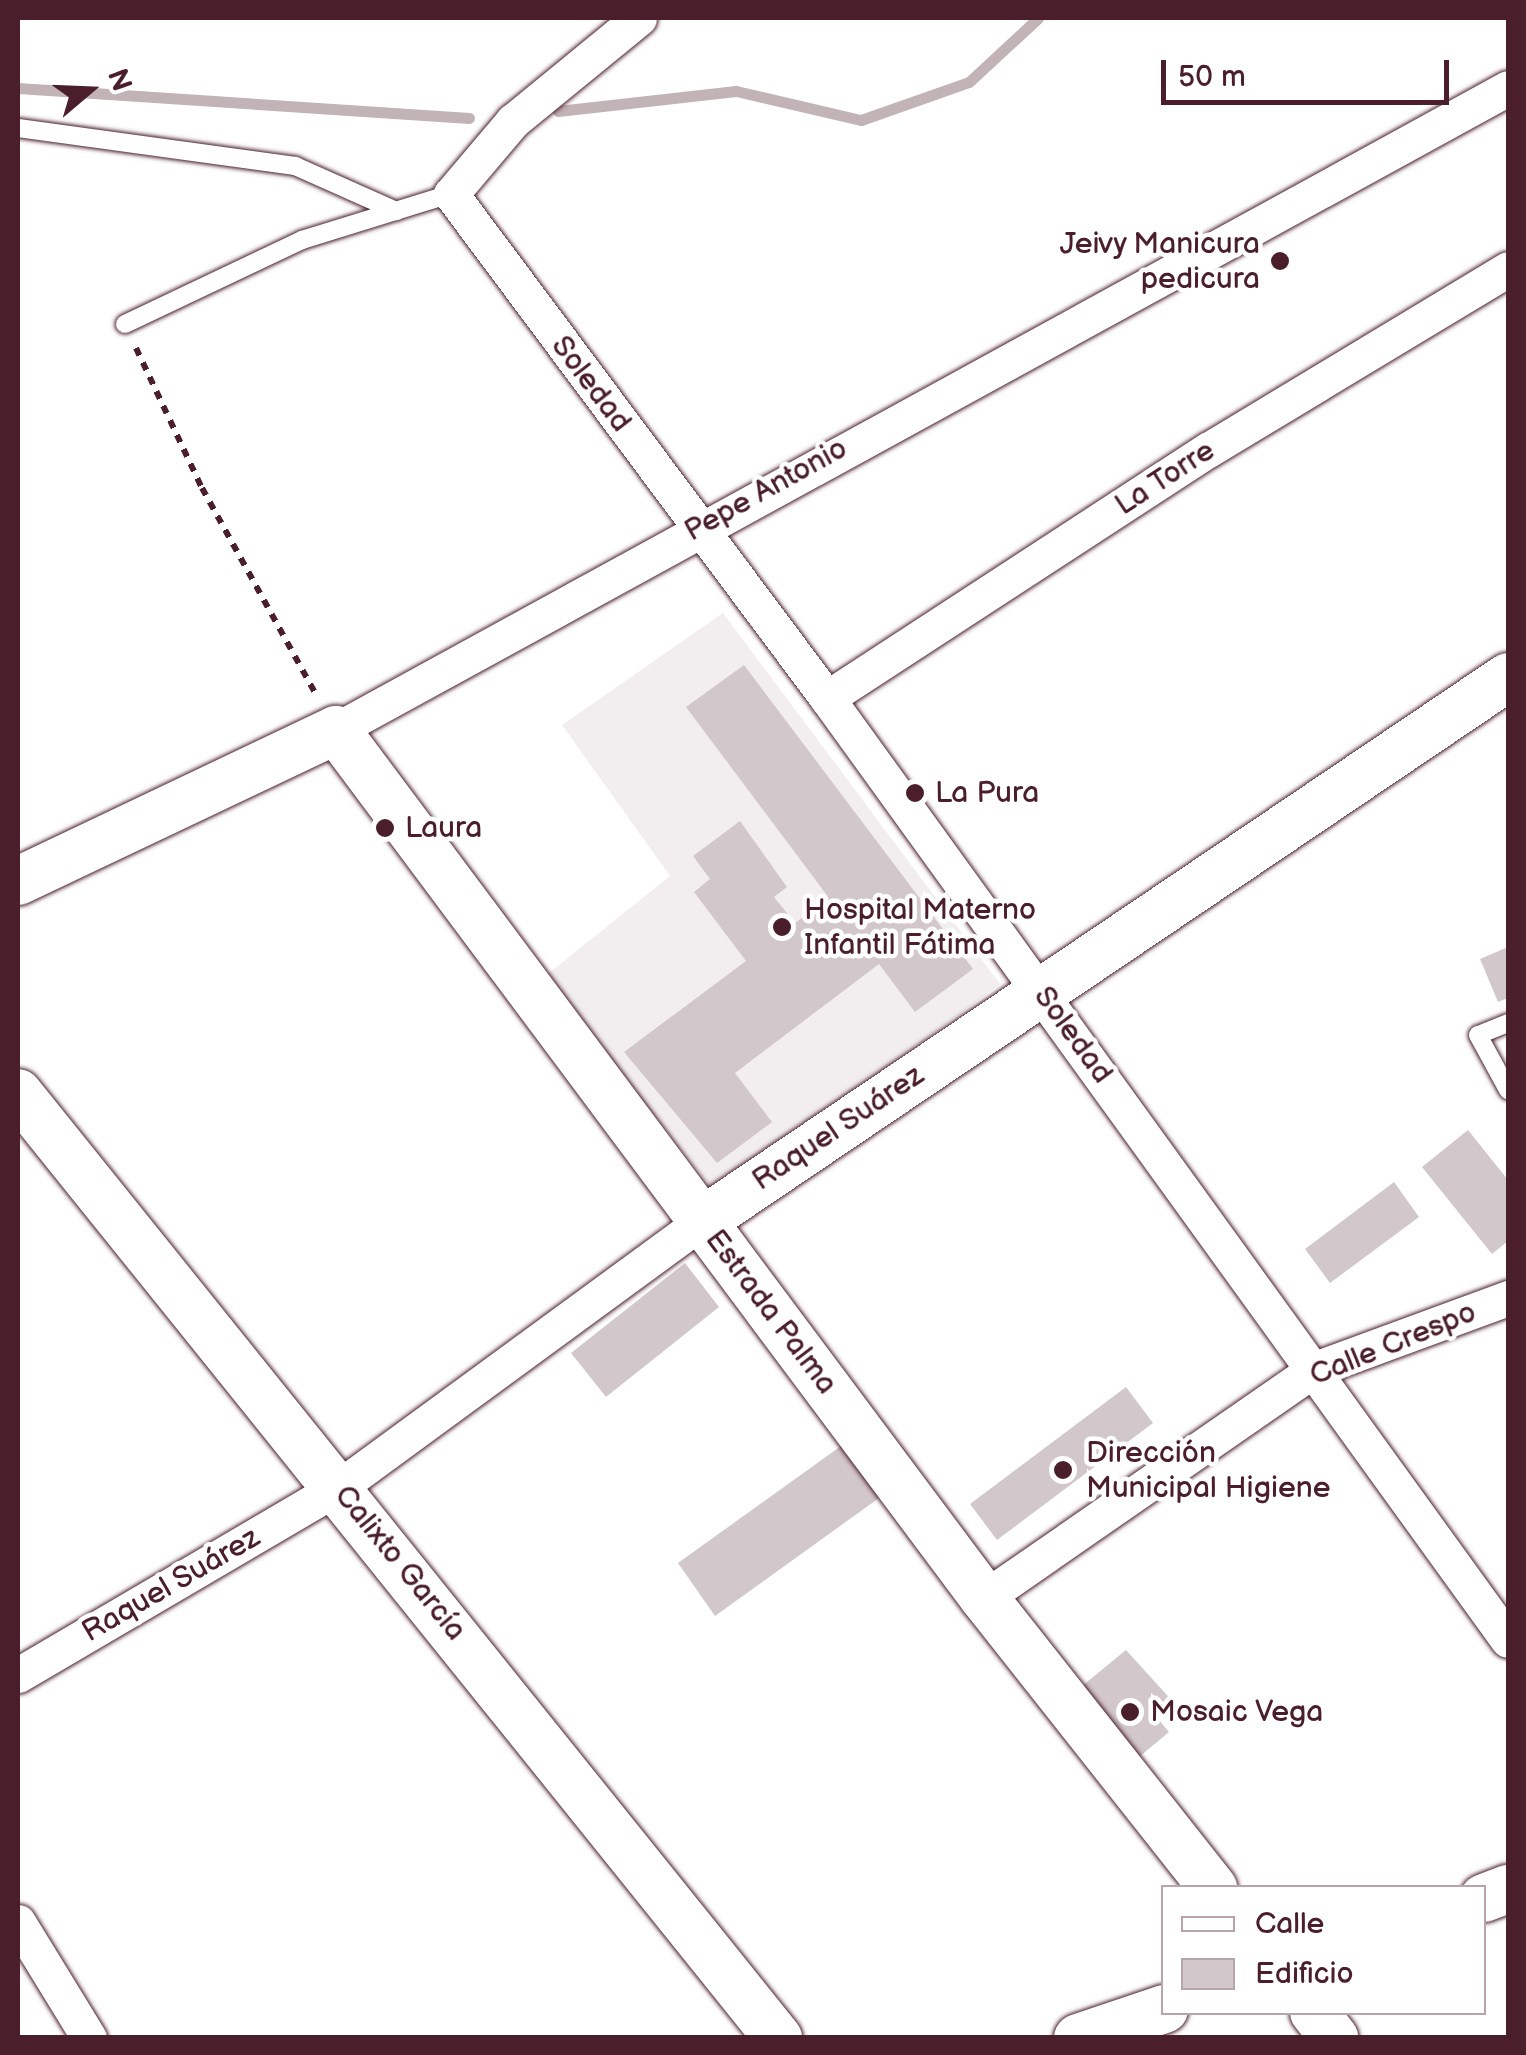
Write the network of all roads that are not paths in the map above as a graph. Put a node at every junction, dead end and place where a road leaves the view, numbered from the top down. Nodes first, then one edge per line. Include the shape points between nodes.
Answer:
1 (639, 18) edge
2 (1508, 88) edge
3 (18, 128) edge
4 (451, 194) junction
5 (396, 211) junction
6 (1508, 269) edge
7 (125, 324) road end
8 (697, 527) junction
9 (1508, 677) edge
10 (827, 698) junction
11 (336, 730) junction
12 (18, 880) edge
13 (1040, 990) junction
14 (1508, 1022) edge
15 (1508, 1090) edge
16 (18, 1092) edge
17 (704, 1220) junction
18 (1508, 1298) edge
19 (1316, 1369) junction
20 (339, 1486) junction
21 (984, 1598) junction
22 (1508, 1640) edge
23 (18, 1676) edge
24 (1211, 1885) edge
25 (18, 1922) edge
26 (1161, 2009) edge
27 (1316, 2015) edge
28 (89, 2038) edge
29 (778, 2038) edge
30 (1078, 2038) edge
31 (1334, 2038) edge

1 - 4 street via 513,121
2 - 8 street, Pepe Antonio
3 - 5 lane via 295,166
4 - 5 lane
4 - 8 street, Soledad
5 - 7 lane via 302,240
6 - 10 street, La Torre via 1208,450
8 - 10 street, Soledad
8 - 11 street, Pepe Antonio
9 - 13 street, Raquel Suárez
10 - 13 street, Soledad
11 - 12 street, Pepe Antonio
11 - 17 street, Estrada Palma
13 - 17 street, Raquel Suárez
13 - 19 street, Soledad
14 - 15 lane via 1478,1035
16 - 20 street, Calixto García
17 - 20 street, Raquel Suárez
17 - 21 street, Estrada Palma
18 - 19 street, Calle Crespo
19 - 21 street, Calle Crespo
19 - 22 street, Soledad
20 - 23 street, Raquel Suárez
20 - 29 street, Calixto García
21 - 24 street, Estrada Palma
25 - 28 street
26 - 30 street
27 - 31 street

